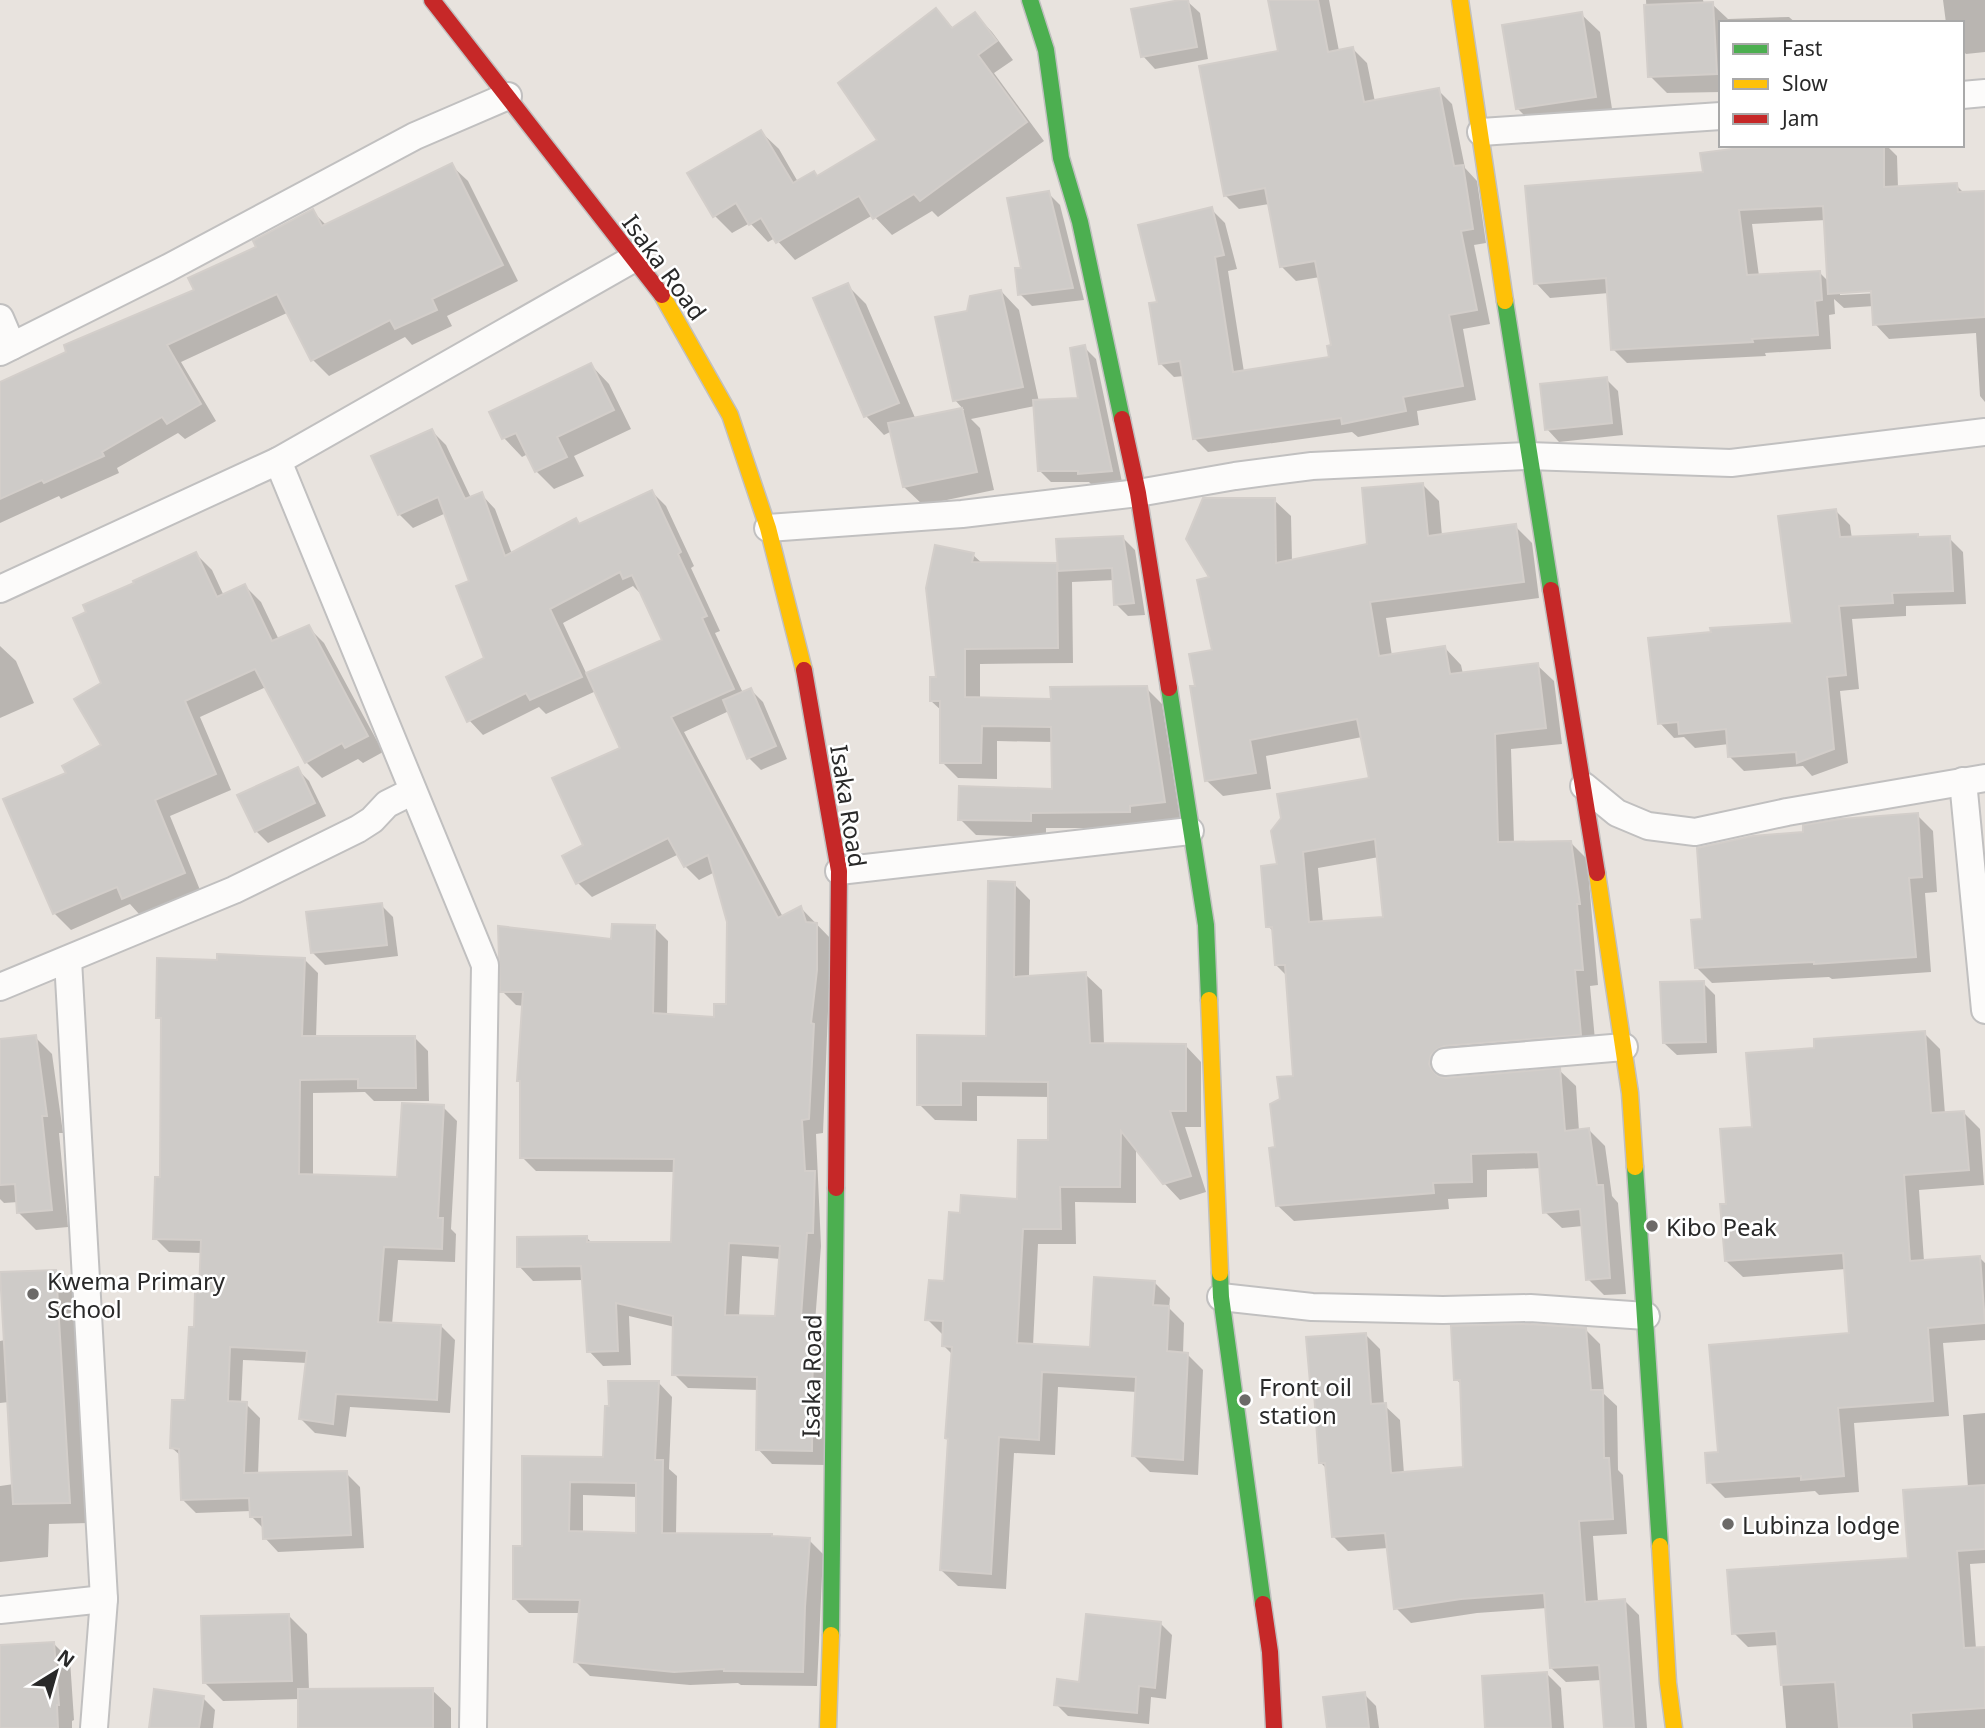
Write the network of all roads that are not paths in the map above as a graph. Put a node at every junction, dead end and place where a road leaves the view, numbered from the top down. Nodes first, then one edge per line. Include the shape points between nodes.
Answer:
1 (432, 0) edge
2 (1030, 0) edge
3 (1460, 0) edge
4 (1985, 93) edge
5 (1964, 95) edge
6 (508, 96) junction
7 (1719, 116) edge
8 (1481, 132) junction
9 (633, 258) junction
10 (0, 318) edge
11 (6, 349) edge
12 (1985, 432) edge
13 (1528, 456) junction
14 (278, 461) junction
15 (1138, 494) junction
16 (768, 528) junction
17 (0, 589) edge
18 (1974, 780) edge
19 (1584, 786) junction
20 (413, 790) junction
21 (1190, 831) junction
22 (839, 871) junction
23 (68, 960) junction
24 (0, 987) edge
25 (1985, 1010) edge
26 (1624, 1047) junction
27 (1446, 1062) dead end
28 (1222, 1297) junction
29 (1646, 1316) junction
30 (104, 1599) junction
31 (0, 1610) edge
32 (94, 1728) edge
33 (473, 1728) edge
34 (828, 1728) edge
35 (1274, 1728) edge
36 (1674, 1728) edge

1 - 6 street, Isaka Road
2 - 15 street via 1046,50 1061,158 1080,222
3 - 8 street
4 - 5 street
6 - 9 street, Isaka Road
6 - 11 street via 415,136
7 - 8 street
8 - 13 street
9 - 14 street
9 - 16 street, Isaka Road via 665,299 730,415
10 - 11 street
12 - 13 street via 1731,463
13 - 15 street via 1312,466
13 - 19 street
14 - 17 street
14 - 20 street
15 - 16 street via 962,514
15 - 21 street
16 - 22 street, Isaka Road via 804,671
18 - 19 street via 1695,832 1648,827 1617,813
18 - 25 street
19 - 26 street
20 - 23 street via 346,835 234,890
20 - 33 street via 485,965
21 - 22 street
21 - 28 street via 1206,925
22 - 34 street, Isaka Road
23 - 24 street
23 - 30 street
26 - 27 street
26 - 29 street
28 - 29 street via 1312,1307 1530,1308
28 - 35 street via 1270,1652
29 - 36 street
30 - 31 street
30 - 32 street

